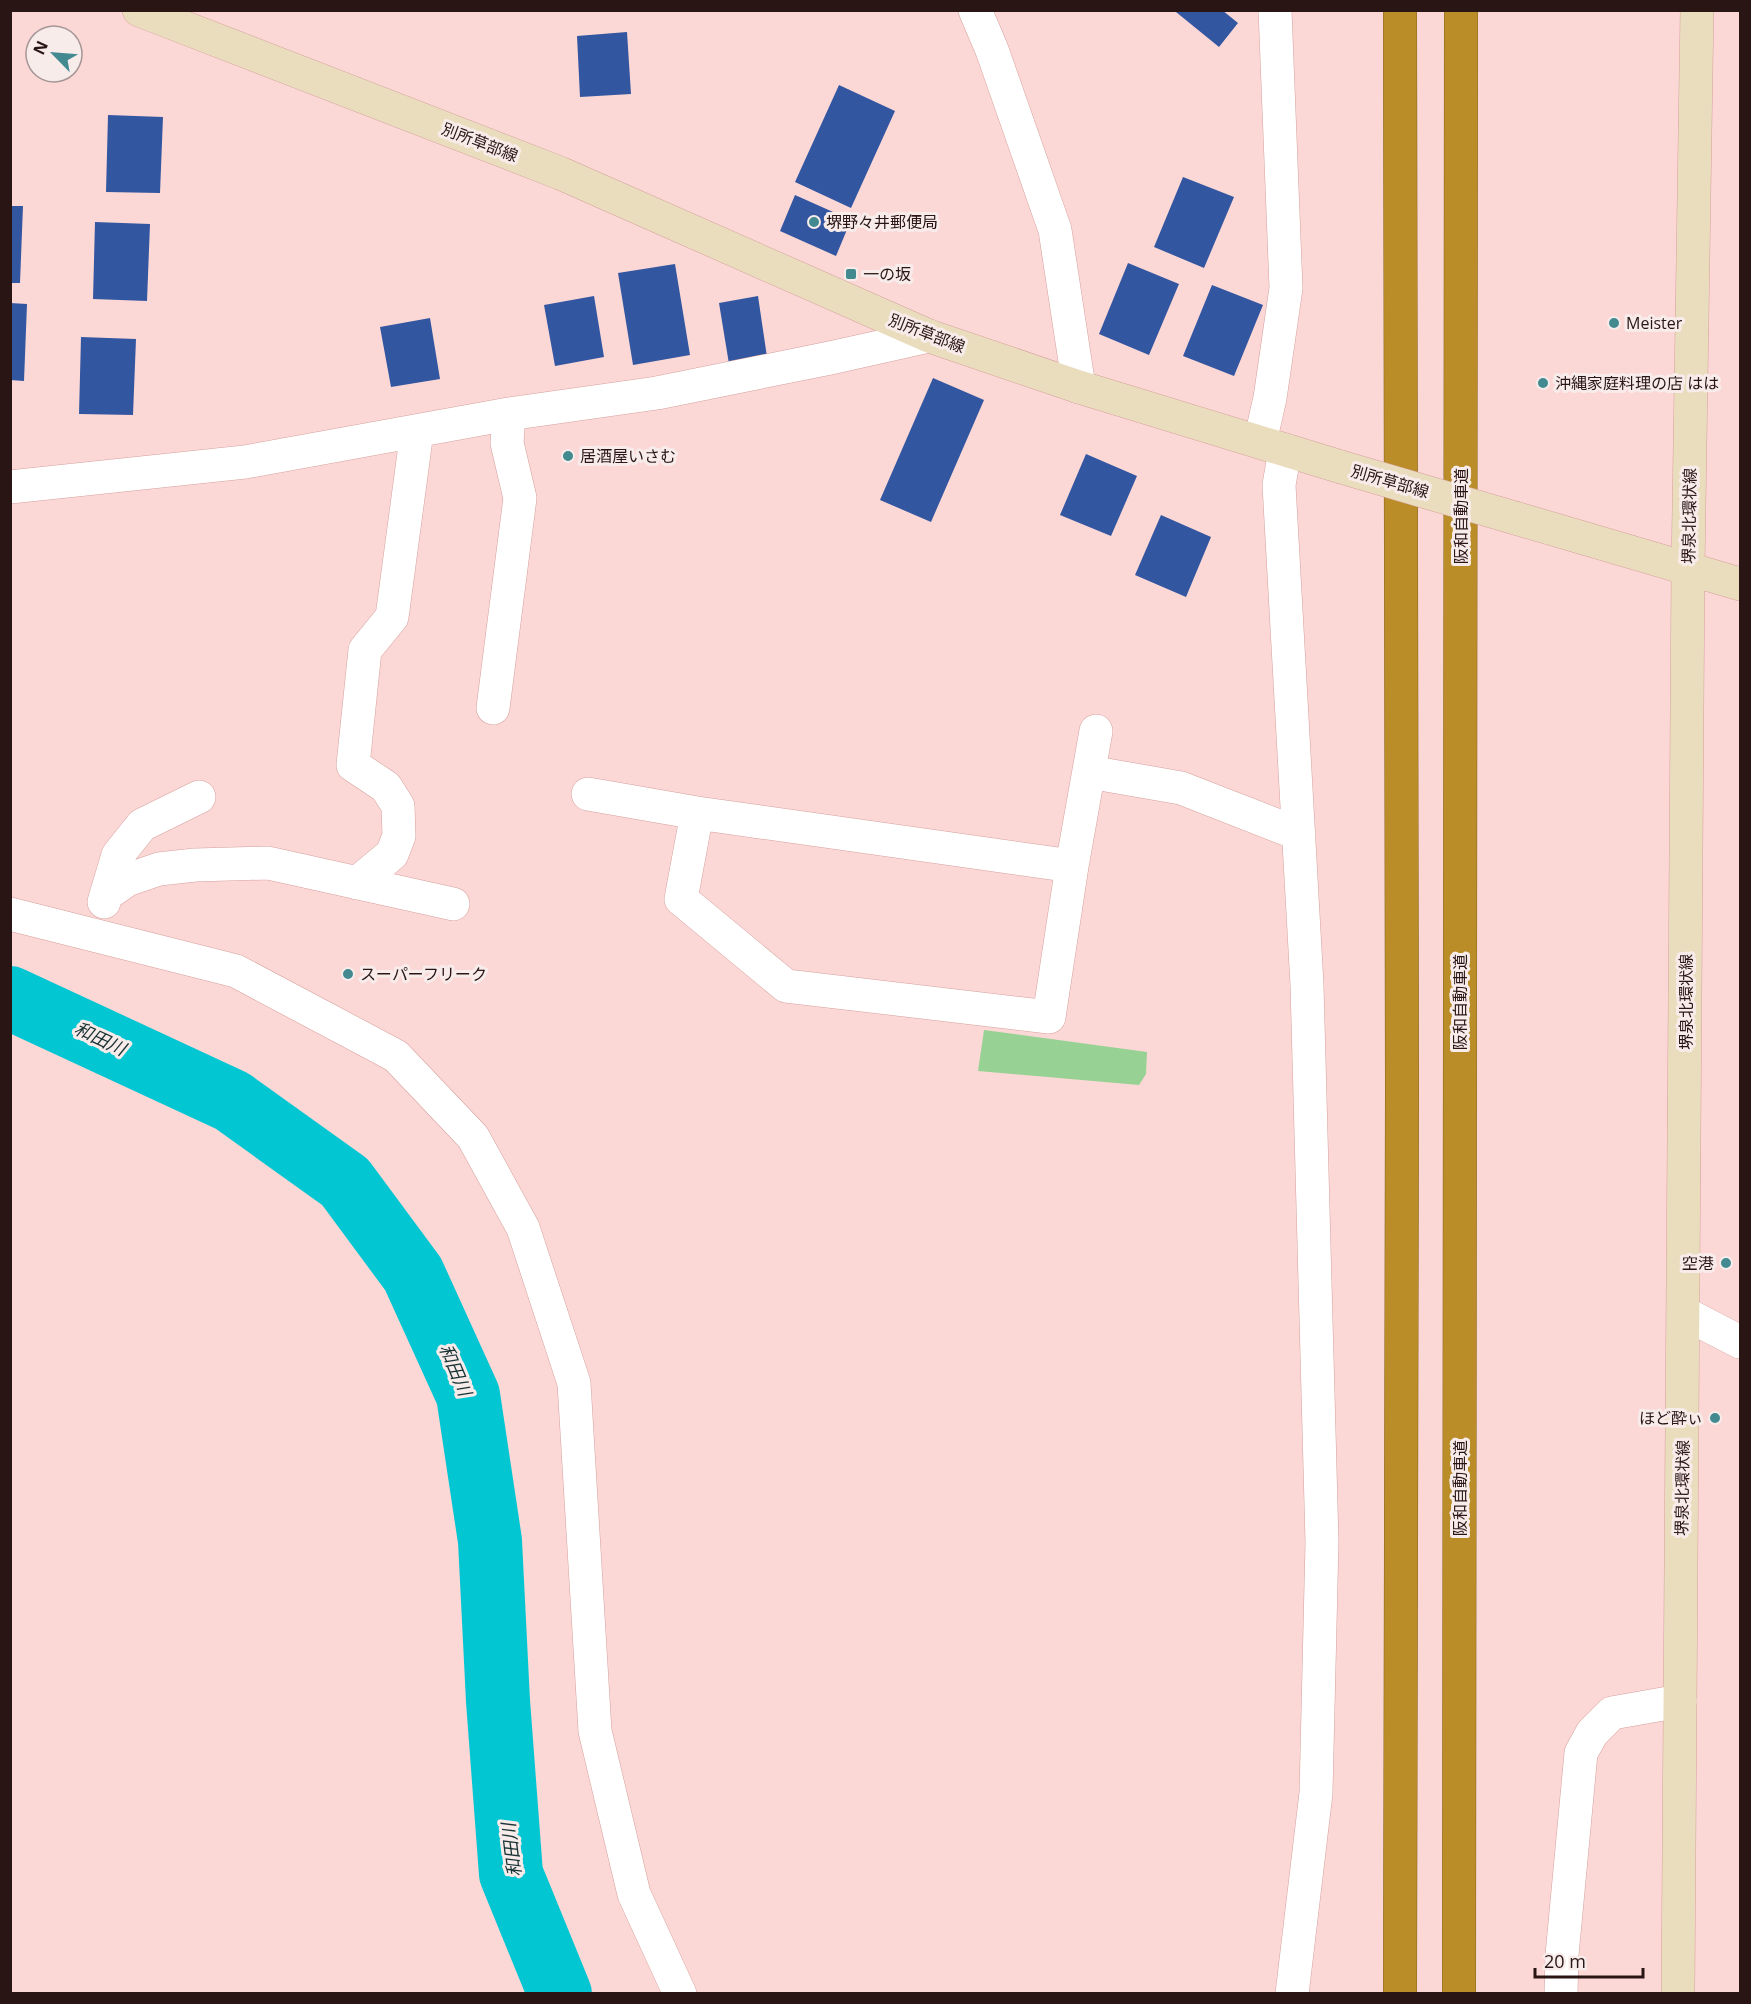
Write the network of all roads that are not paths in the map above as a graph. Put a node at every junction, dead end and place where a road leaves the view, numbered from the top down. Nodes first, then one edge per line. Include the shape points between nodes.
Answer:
1 (139, 10) edge
2 (975, 10) edge
3 (1275, 10) edge
4 (1400, 10) edge
5 (1461, 10) edge
6 (1697, 10) edge
7 (929, 336) junction
8 (1079, 387) junction
9 (509, 414) junction
10 (417, 430) junction
11 (1272, 446) junction
12 (10, 487) edge
13 (1688, 569) junction
14 (1740, 584) edge
15 (492, 708) dead end
16 (1096, 731) dead end
17 (1089, 772) junction
18 (588, 794) dead end
19 (199, 797) dead end
20 (697, 813) junction
21 (1299, 834) junction
22 (1072, 866) junction
23 (357, 883) junction
24 (107, 894) junction
25 (453, 904) dead end
26 (10, 914) edge
27 (93, 935) junction
28 (1684, 1313) junction
29 (1740, 1342) edge
30 (1680, 1701) junction
31 (680, 1994) edge
32 (1292, 1994) edge
33 (1400, 1994) edge
34 (1459, 1994) edge
35 (1561, 1994) edge
36 (1678, 1994) edge

1 - 7 main road, 別所草部線 via 560,172
2 - 8 street via 1055,230
3 - 11 street via 1286,288 1270,398
4 - 33 highway
5 - 34 highway, 阪和自動車道
6 - 13 main road, 堺泉北環状線
7 - 8 main road, 別所草部線
7 - 9 street via 657,393
8 - 11 main road, 別所草部線
9 - 10 street
9 - 15 street via 507,442 520,498
10 - 12 street via 244,462
10 - 23 street via 392,617 365,650 352,765 386,787 398,806 399,836 392,854
11 - 13 main road, 別所草部線, bridge
11 - 21 street via 1278,485
13 - 14 main road, 別所草部線
13 - 28 main road, 堺泉北環状線
16 - 17 street
17 - 21 street via 1181,788
17 - 22 street
18 - 20 street
19 - 24 street via 142,825 118,855
20 - 22 street
20 - 22 street via 681,899 786,986 1049,1017
21 - 32 street via 1307,985 1322,1542 1316,1793
23 - 24 street via 268,863 195,865 159,868 127,880
23 - 25 street
24 - 27 street
26 - 27 street
27 - 31 street via 236,971 376,1045 396,1056 473,1137 523,1228 573,1383 595,1731 634,1894
28 - 29 street
28 - 30 main road, 堺泉北環状線
30 - 35 street via 1612,1713 1592,1733 1581,1753
30 - 36 main road, 堺泉北環状線

